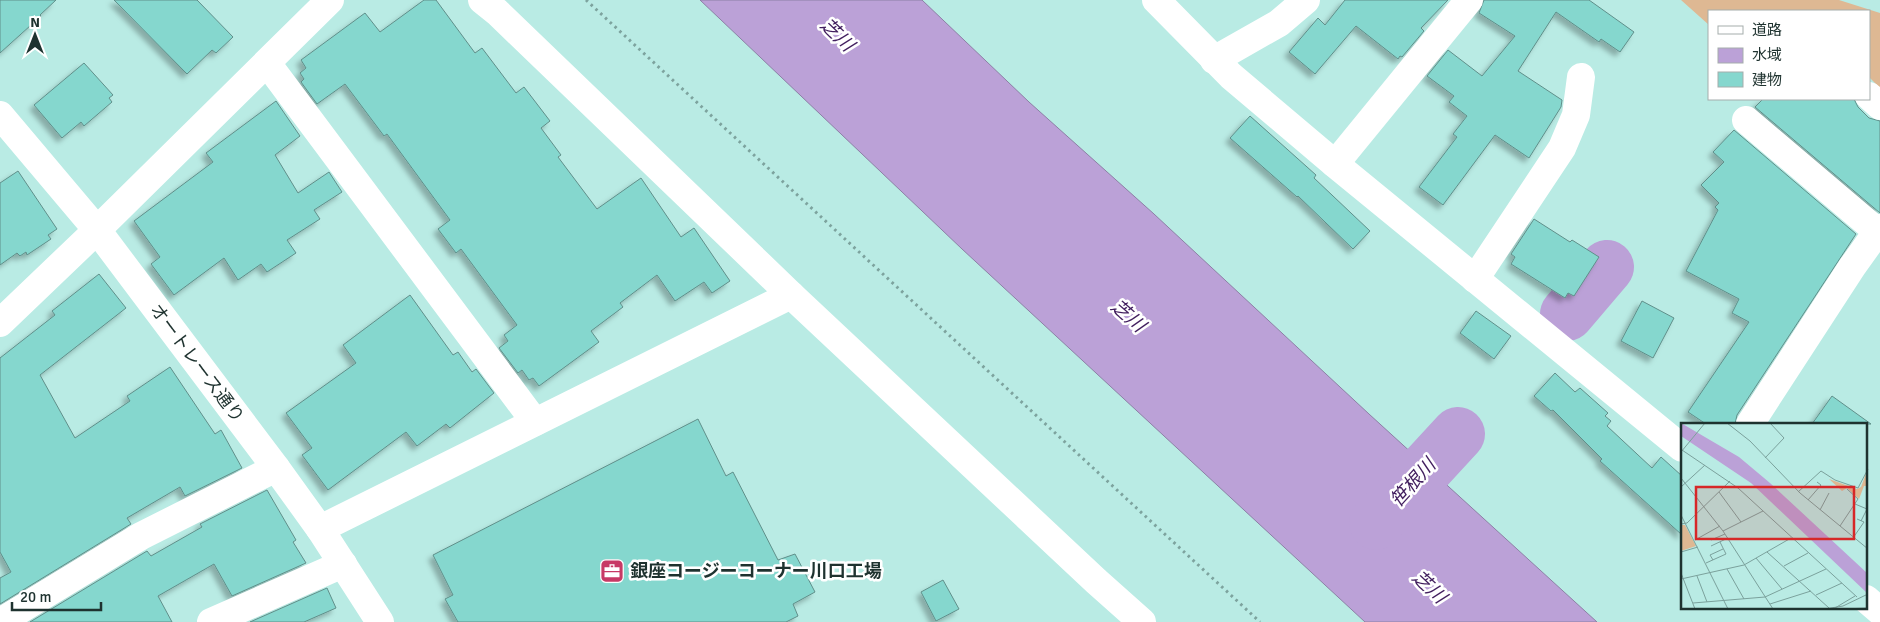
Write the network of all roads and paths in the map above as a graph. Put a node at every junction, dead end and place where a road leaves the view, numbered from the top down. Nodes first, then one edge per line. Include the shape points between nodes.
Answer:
1 (330, 0) edge
2 (482, 0) edge
3 (586, 0) edge
4 (1156, 0) edge
5 (1306, 0) edge
6 (1469, 0) edge
7 (1214, 60) junction
8 (267, 63) junction
9 (1581, 77) dead end
10 (1870, 97) edge
11 (1880, 106) edge
12 (0, 115) edge
13 (1746, 120) dead end
14 (1335, 164) junction
15 (97, 230) junction
16 (1879, 230) edge
17 (1475, 279) junction
18 (791, 295) junction
19 (0, 323) edge
20 (535, 422) junction
21 (1751, 423) edge
22 (1681, 447) edge
23 (276, 468) junction
24 (320, 528) junction
25 (343, 564) junction
26 (372, 620) edge
27 (1134, 620) edge
28 (0, 622) edge
29 (211, 622) edge
30 (1260, 622) edge

1 - 8 street
2 - 18 street
3 - 30 path
4 - 7 street
5 - 7 street via 1278,23
6 - 14 street
7 - 14 street
8 - 15 street
8 - 20 street
9 - 17 street via 1576,115 1562,148
10 - 11 street
12 - 15 street, オートレース通り
13 - 16 street
14 - 17 street
15 - 19 street
15 - 23 street, オートレース通り
16 - 21 street
17 - 22 street
18 - 20 street
18 - 27 street
20 - 24 street
23 - 24 street, オートレース通り
23 - 28 street via 141,536
24 - 25 street, オートレース通り
25 - 26 street, オートレース通り
25 - 29 street

